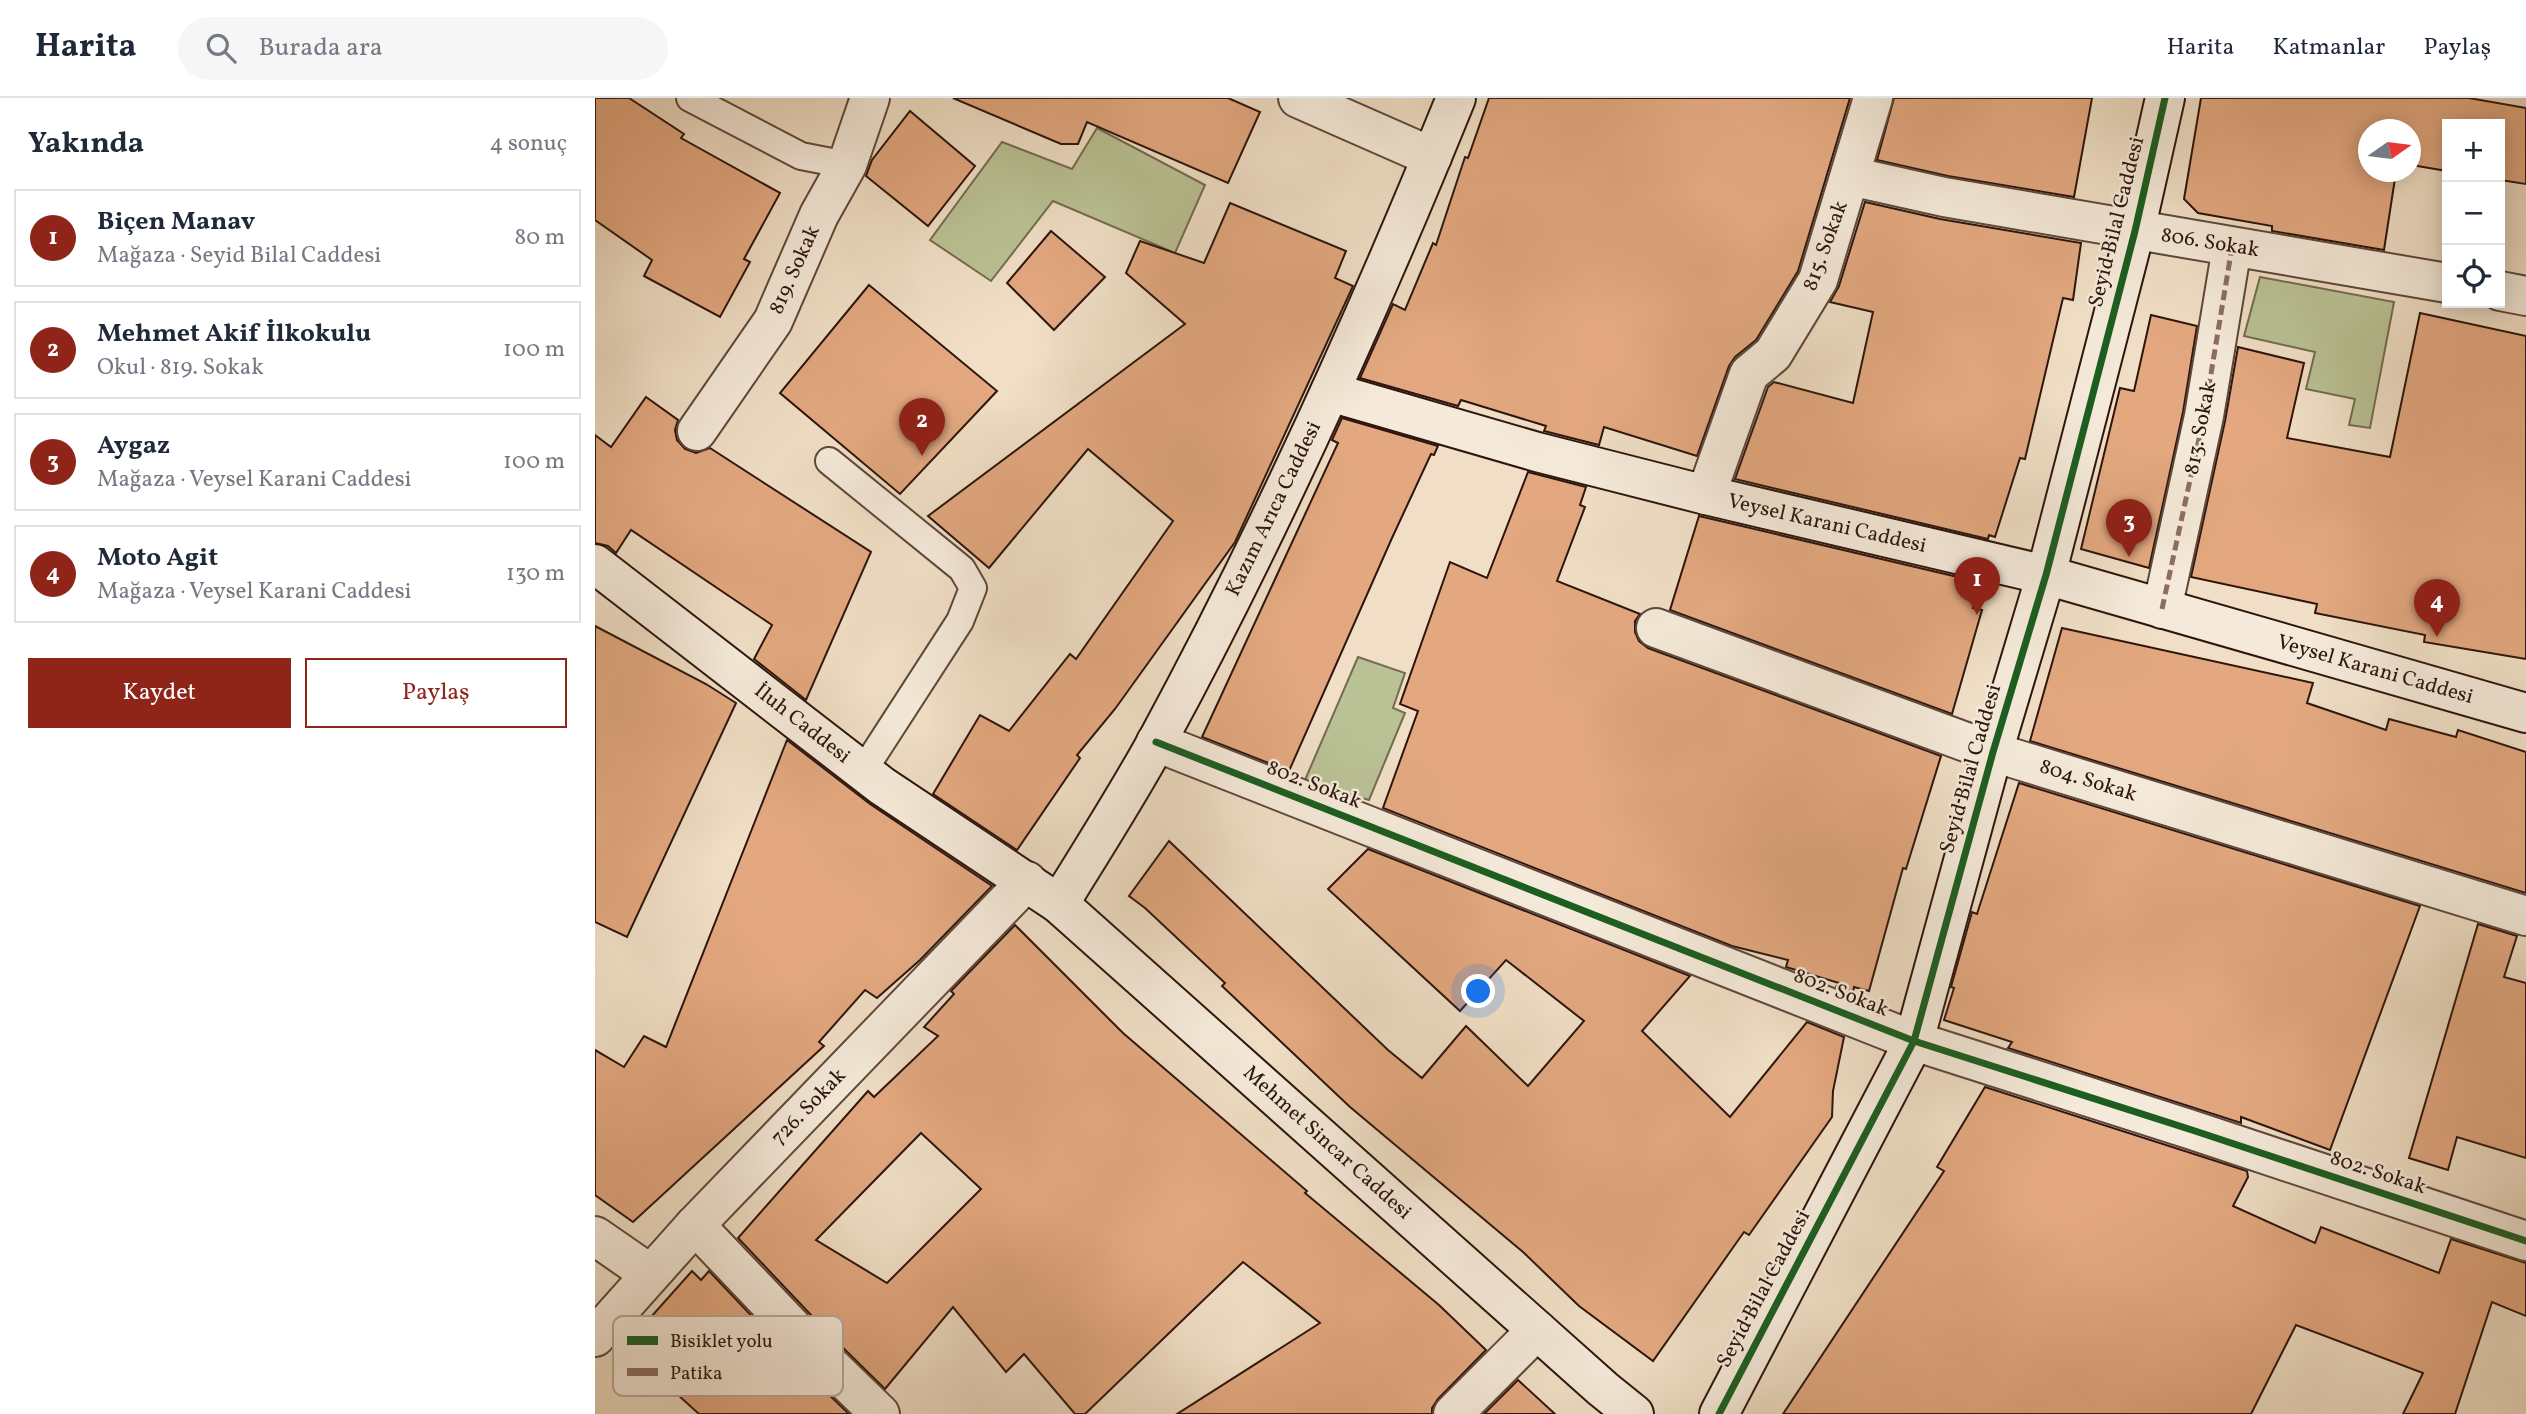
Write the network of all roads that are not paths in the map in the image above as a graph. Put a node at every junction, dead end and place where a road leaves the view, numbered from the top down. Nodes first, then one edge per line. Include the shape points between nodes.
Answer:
1 (689, 98) edge
2 (870, 98) edge
3 (1298, 98) edge
4 (1456, 98) edge
5 (1873, 98) edge
6 (2165, 98) edge
7 (1432, 157) junction
8 (847, 165) junction
9 (1850, 176) junction
10 (2134, 231) junction
11 (2232, 247) junction
12 (2442, 282) edge
13 (2505, 292) edge
14 (2526, 296) edge
15 (1330, 392) junction
16 (697, 431) dead end
17 (829, 461) dead end
18 (1706, 495) junction
19 (595, 564) edge
20 (2046, 575) junction
21 (2162, 609) junction
22 (1656, 628) dead end
23 (2526, 713) edge
24 (1156, 742) junction
25 (1993, 752) junction
26 (863, 771) junction
27 (1022, 878) junction
28 (1059, 904) junction
29 (2526, 916) edge
30 (1914, 1041) junction
31 (695, 1226) junction
32 (595, 1237) edge
33 (2526, 1241) edge
34 (650, 1273) junction
35 (784, 1316) edge
36 (1537, 1330) junction
37 (595, 1336) edge
38 (843, 1376) edge
39 (880, 1414) edge
40 (1453, 1414) edge
41 (1634, 1414) edge
42 (1719, 1414) edge

1 - 8 lane via 801,156
2 - 8 street, 819. Sokak
3 - 7 street
4 - 7 street, Kazım Arıca Caddesi
5 - 9 street, 815. Sokak
6 - 10 street, Seyid Bilal Caddesi
7 - 15 street, Kazım Arıca Caddesi
8 - 16 street, 819. Sokak via 819,215 772,321
9 - 10 street, 806. Sokak
9 - 18 street, 815. Sokak via 1818,280 1773,354 1749,374
10 - 11 street, 806. Sokak
10 - 20 street, Seyid Bilal Caddesi
11 - 12 street, 806. Sokak
11 - 21 street, 813. Sokak via 2204,416
13 - 14 street
15 - 18 street, Veysel Karani Caddesi
15 - 24 street, Kazım Arıca Caddesi via 1274,515
17 - 26 lane via 962,569 973,588 960,621
18 - 20 street, Veysel Karani Caddesi
19 - 26 street, İluh Caddesi
20 - 21 street, Veysel Karani Caddesi
20 - 25 street, Seyid Bilal Caddesi
21 - 23 street, Veysel Karani Caddesi
22 - 25 street, 804. Sokak
24 - 28 street, Kazım Arıca Caddesi
24 - 30 street, 802. Sokak
25 - 29 street, 804. Sokak
25 - 30 street, Seyid Bilal Caddesi
26 - 27 street, İluh Caddesi
27 - 28 street, Mehmet Sincar Caddesi
27 - 31 street, 726. Sokak
28 - 36 street, Mehmet Sincar Caddesi
30 - 33 street, 802. Sokak
30 - 42 street, Seyid Bilal Caddesi
31 - 34 street, 726. Sokak
31 - 35 street
32 - 34 street
34 - 37 street, 726. Sokak
36 - 40 street
36 - 41 street, Mehmet Sincar Caddesi
38 - 39 street

